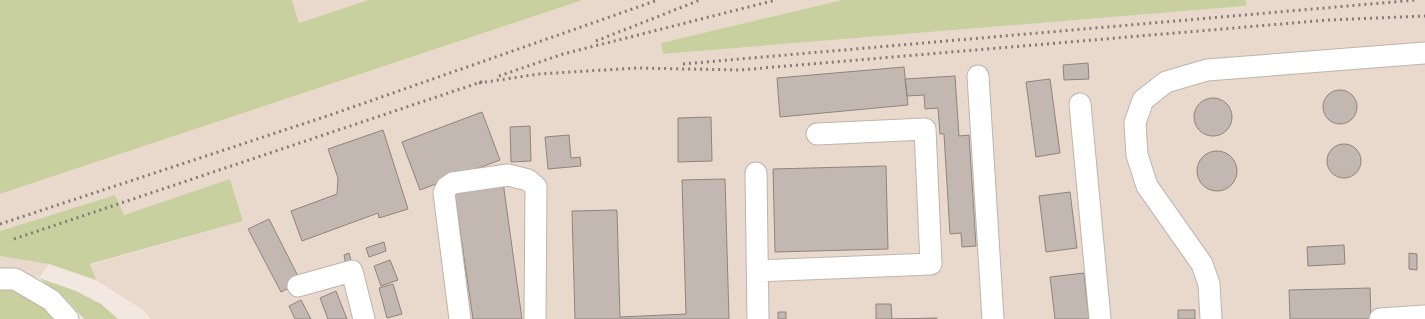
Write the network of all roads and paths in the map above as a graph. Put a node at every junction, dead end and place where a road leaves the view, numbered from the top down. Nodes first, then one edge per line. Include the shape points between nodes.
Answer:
1 (1425, 53) edge
2 (978, 76) dead end
3 (1080, 104) dead end
4 (817, 134) dead end
5 (756, 172) dead end
6 (758, 271) junction
7 (0, 279) edge
8 (298, 286) dead end
9 (1425, 316) edge
10 (1392, 318) edge
11 (68, 319) edge
12 (364, 319) edge
13 (460, 319) edge
14 (535, 319) edge
15 (758, 319) edge
16 (993, 319) edge
17 (1100, 319) edge
18 (1211, 319) edge

1 - 18 street via 1207,70 1166,82 1143,100 1135,123 1137,154 1148,186 1202,264 1209,284
2 - 16 street
3 - 17 street
4 - 6 street via 926,129 931,264
5 - 6 street
6 - 15 street
7 - 11 street via 15,279 51,300
8 - 12 street via 352,271
9 - 10 street
13 - 14 street via 444,193 453,183 508,175 528,180 536,188

